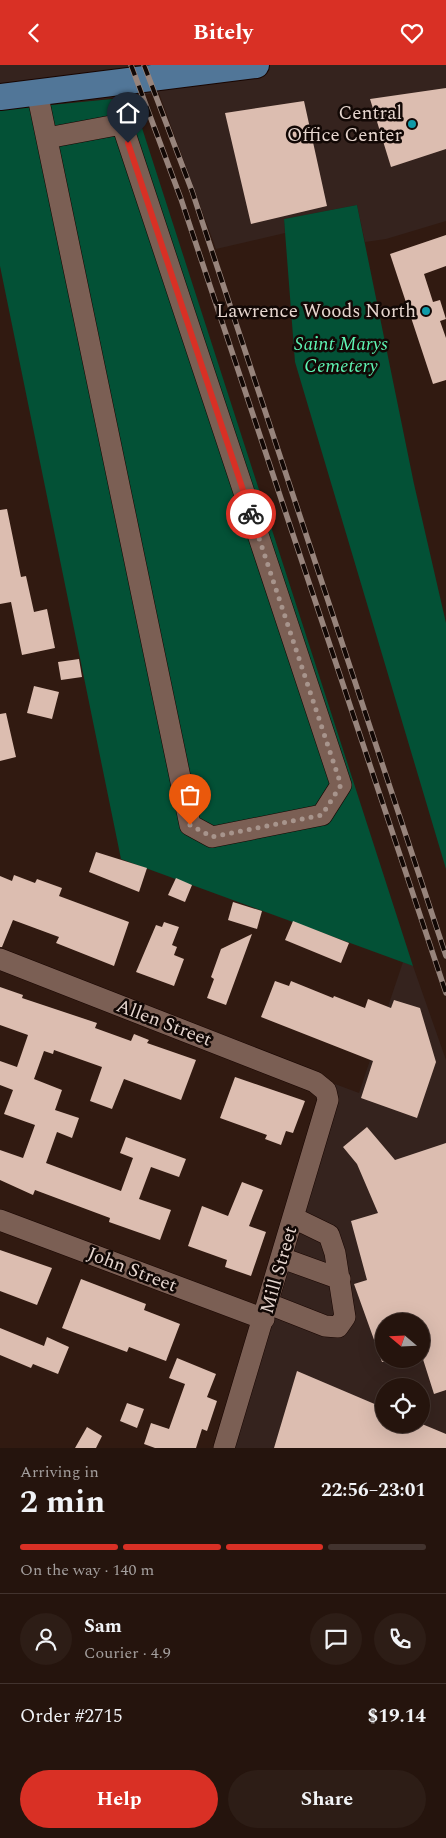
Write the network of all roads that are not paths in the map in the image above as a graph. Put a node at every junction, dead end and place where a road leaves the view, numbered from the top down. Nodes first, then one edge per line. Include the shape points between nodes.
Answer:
1 (256, 65) edge
2 (37, 92) junction
3 (0, 97) edge
4 (47, 138) junction
5 (0, 959) edge
6 (326, 1091) joint
7 (294, 1218) junction
8 (0, 1220) edge
9 (282, 1258) junction
10 (340, 1279) junction
11 (266, 1311) junction
12 (224, 1448) edge

1 - 2 main road
2 - 3 main road
2 - 4 street
4 - 4 street via 122,124 341,785 322,815 212,837 190,825
5 - 6 street, Allen Street via 314,1082
6 - 7 street, Mill Street via 328,1100
7 - 9 street, Mill Street
7 - 10 street via 329,1235
8 - 11 street, John Street
9 - 10 street
9 - 11 street, Mill Street
10 - 11 street, John Street via 345,1317 338,1327
11 - 12 street, Mill Street

